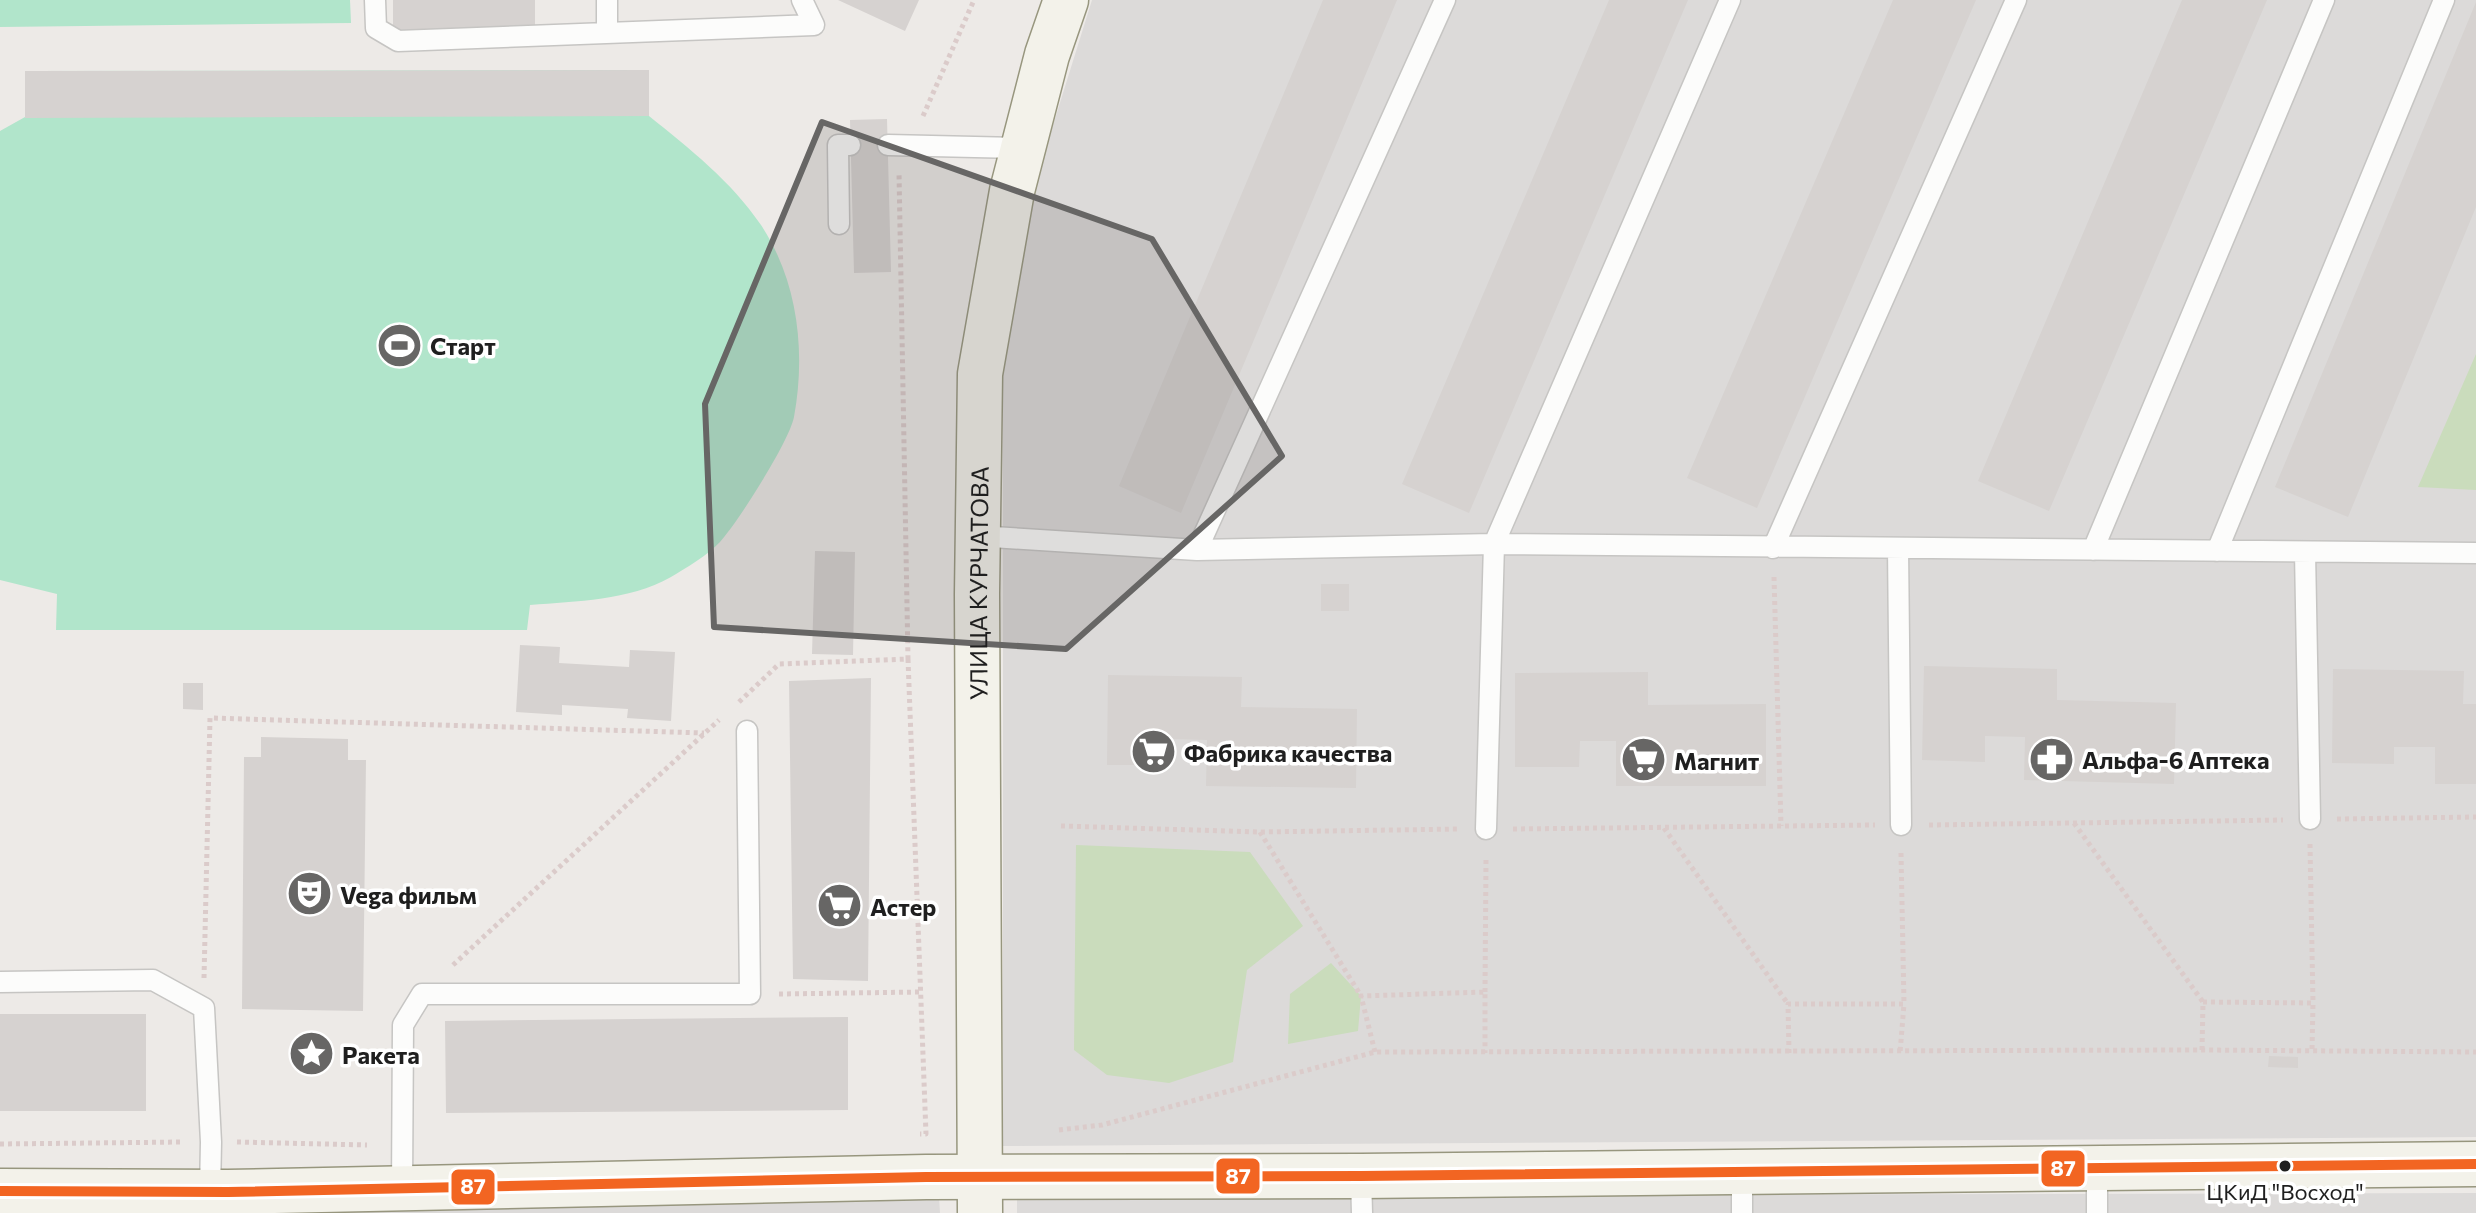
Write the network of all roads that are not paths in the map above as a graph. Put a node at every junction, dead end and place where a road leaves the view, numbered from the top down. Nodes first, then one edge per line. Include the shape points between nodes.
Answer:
1 (375, 0) edge
2 (607, 0) edge
3 (802, 0) edge
4 (1066, 0) edge
5 (1445, 0) edge
6 (1730, 0) edge
7 (2016, 0) edge
8 (2324, 0) edge
9 (2444, 0) edge
10 (607, 33) junction
11 (850, 145) dead end
12 (888, 145) dead end
13 (1023, 148) junction
14 (839, 224) dead end
15 (977, 536) junction
16 (1494, 544) junction
17 (1773, 548) junction
18 (1898, 548) junction
19 (1197, 550) junction
20 (2093, 550) junction
21 (2217, 551) junction
22 (2305, 552) junction
23 (2476, 553) edge
24 (747, 731) dead end
25 (2310, 819) road end
26 (1901, 825) road end
27 (1486, 829) road end
28 (0, 982) edge
29 (2476, 1164) edge
30 (2097, 1168) junction
31 (402, 1188) junction
32 (0, 1191) edge
33 (1742, 1192) edge
34 (980, 1195) edge
35 (1361, 1195) edge
36 (222, 1199) edge
37 (355, 1201) edge
38 (2097, 1213) edge

1 - 10 lane via 376,28 398,41
2 - 10 lane
3 - 10 lane via 814,25
4 - 13 street, УЛИЦА КУРЧАТОВА
5 - 19 lane
6 - 16 lane
7 - 17 lane
8 - 20 lane
9 - 21 lane
11 - 14 lane via 838,145
12 - 13 lane
13 - 15 street, УЛИЦА КУРЧАТОВА via 980,374
15 - 19 lane
15 - 34 street, УЛИЦА КУРЧАТОВА
16 - 17 lane
16 - 19 lane
16 - 27 lane
17 - 18 lane
18 - 20 lane
18 - 26 lane
20 - 21 lane
21 - 22 lane
22 - 23 lane
22 - 25 lane
24 - 31 lane via 750,994 422,994 403,1025
28 - 36 lane via 153,980 204,1008 211,1142
29 - 30 street
30 - 33 street
30 - 38 lane
31 - 34 street
31 - 37 street
32 - 36 street
33 - 35 street
34 - 35 street
36 - 37 street

